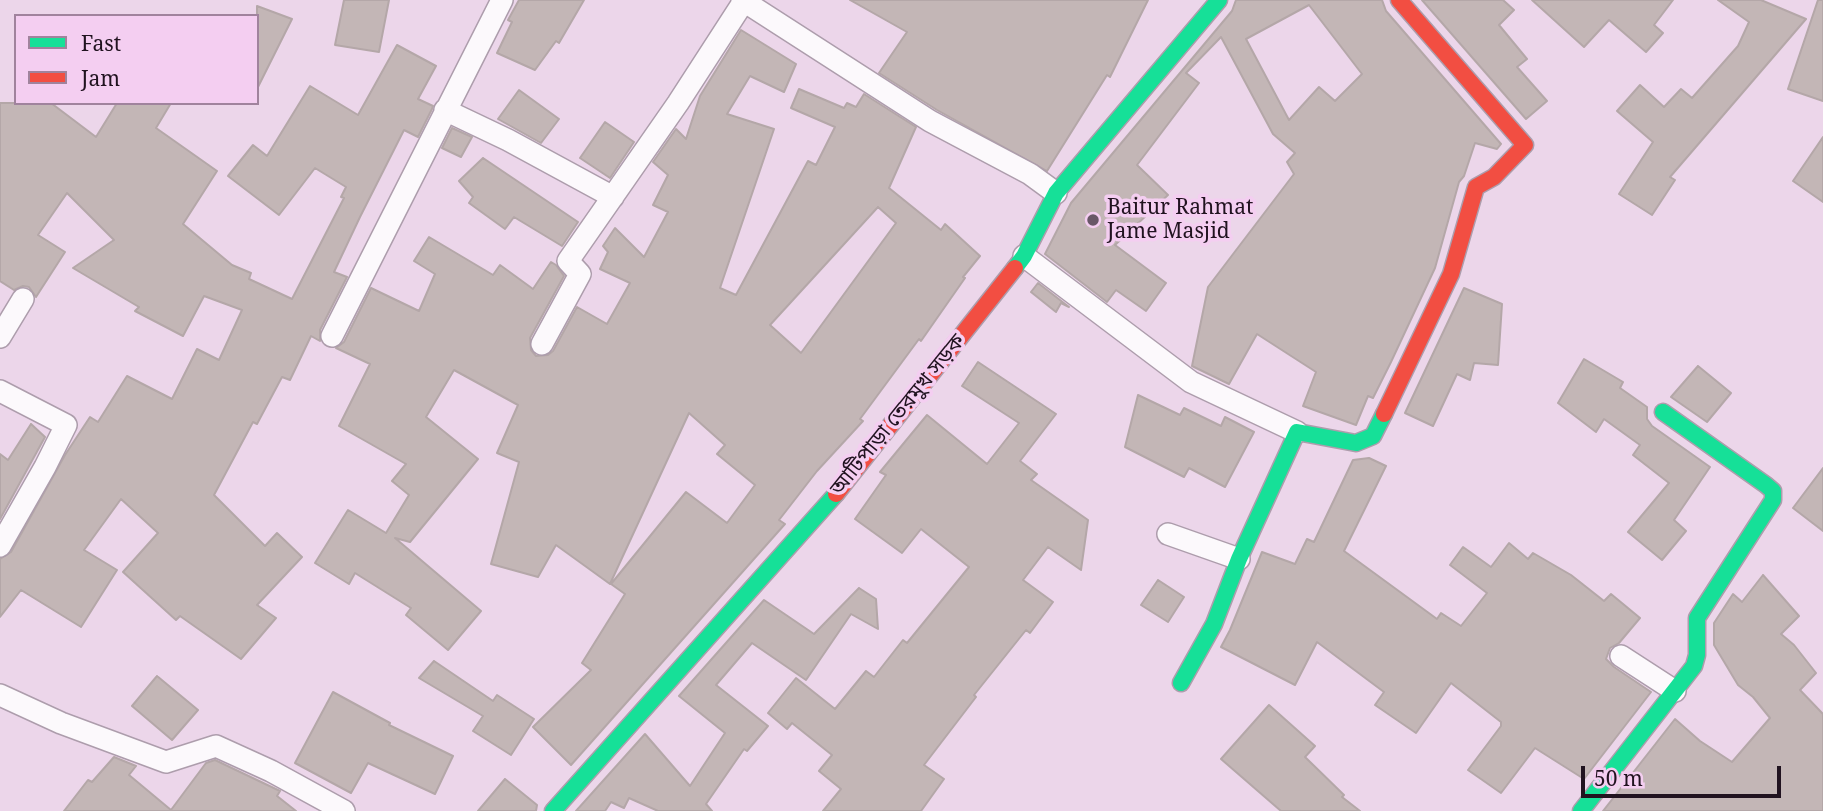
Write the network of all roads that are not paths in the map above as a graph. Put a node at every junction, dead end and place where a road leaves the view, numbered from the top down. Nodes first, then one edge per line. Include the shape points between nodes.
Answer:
1 (502, 0) edge
2 (1219, 0) edge
3 (1399, 0) edge
4 (743, 1) edge
5 (445, 110) junction
6 (1056, 193) junction
7 (613, 197) junction
8 (1024, 256) junction
9 (23, 299) dead end
10 (332, 336) dead end
11 (0, 337) edge
12 (542, 344) dead end
13 (0, 391) edge
14 (1663, 412) dead end
15 (1297, 432) junction
16 (1168, 534) dead end
17 (0, 546) edge
18 (1239, 559) junction
19 (1622, 656) dead end
20 (1181, 683) dead end
21 (1675, 691) junction
22 (0, 695) edge
23 (344, 811) edge
24 (553, 811) edge
25 (1581, 811) edge

1 - 5 street
2 - 6 street, আটিপাড়া তেরমুখ সড়ক
3 - 15 street via 1525,145 1494,177 1476,187 1451,274 1373,436 1356,443
4 - 6 street via 930,121 1030,174
4 - 7 street
5 - 7 street
5 - 10 street
6 - 8 street, আটিপাড়া তেরমুখ সড়ক
7 - 12 street via 568,261 580,274
8 - 15 street via 1191,382
8 - 24 street, আটিপাড়া তেরমুখ সড়ক via 850,478
9 - 11 street
13 - 17 street via 66,425
14 - 21 street via 1773,491 1773,500 1697,618 1694,666
15 - 18 street
16 - 18 street
18 - 20 street via 1213,624
19 - 21 street
21 - 25 street
22 - 23 street via 166,762 216,746

